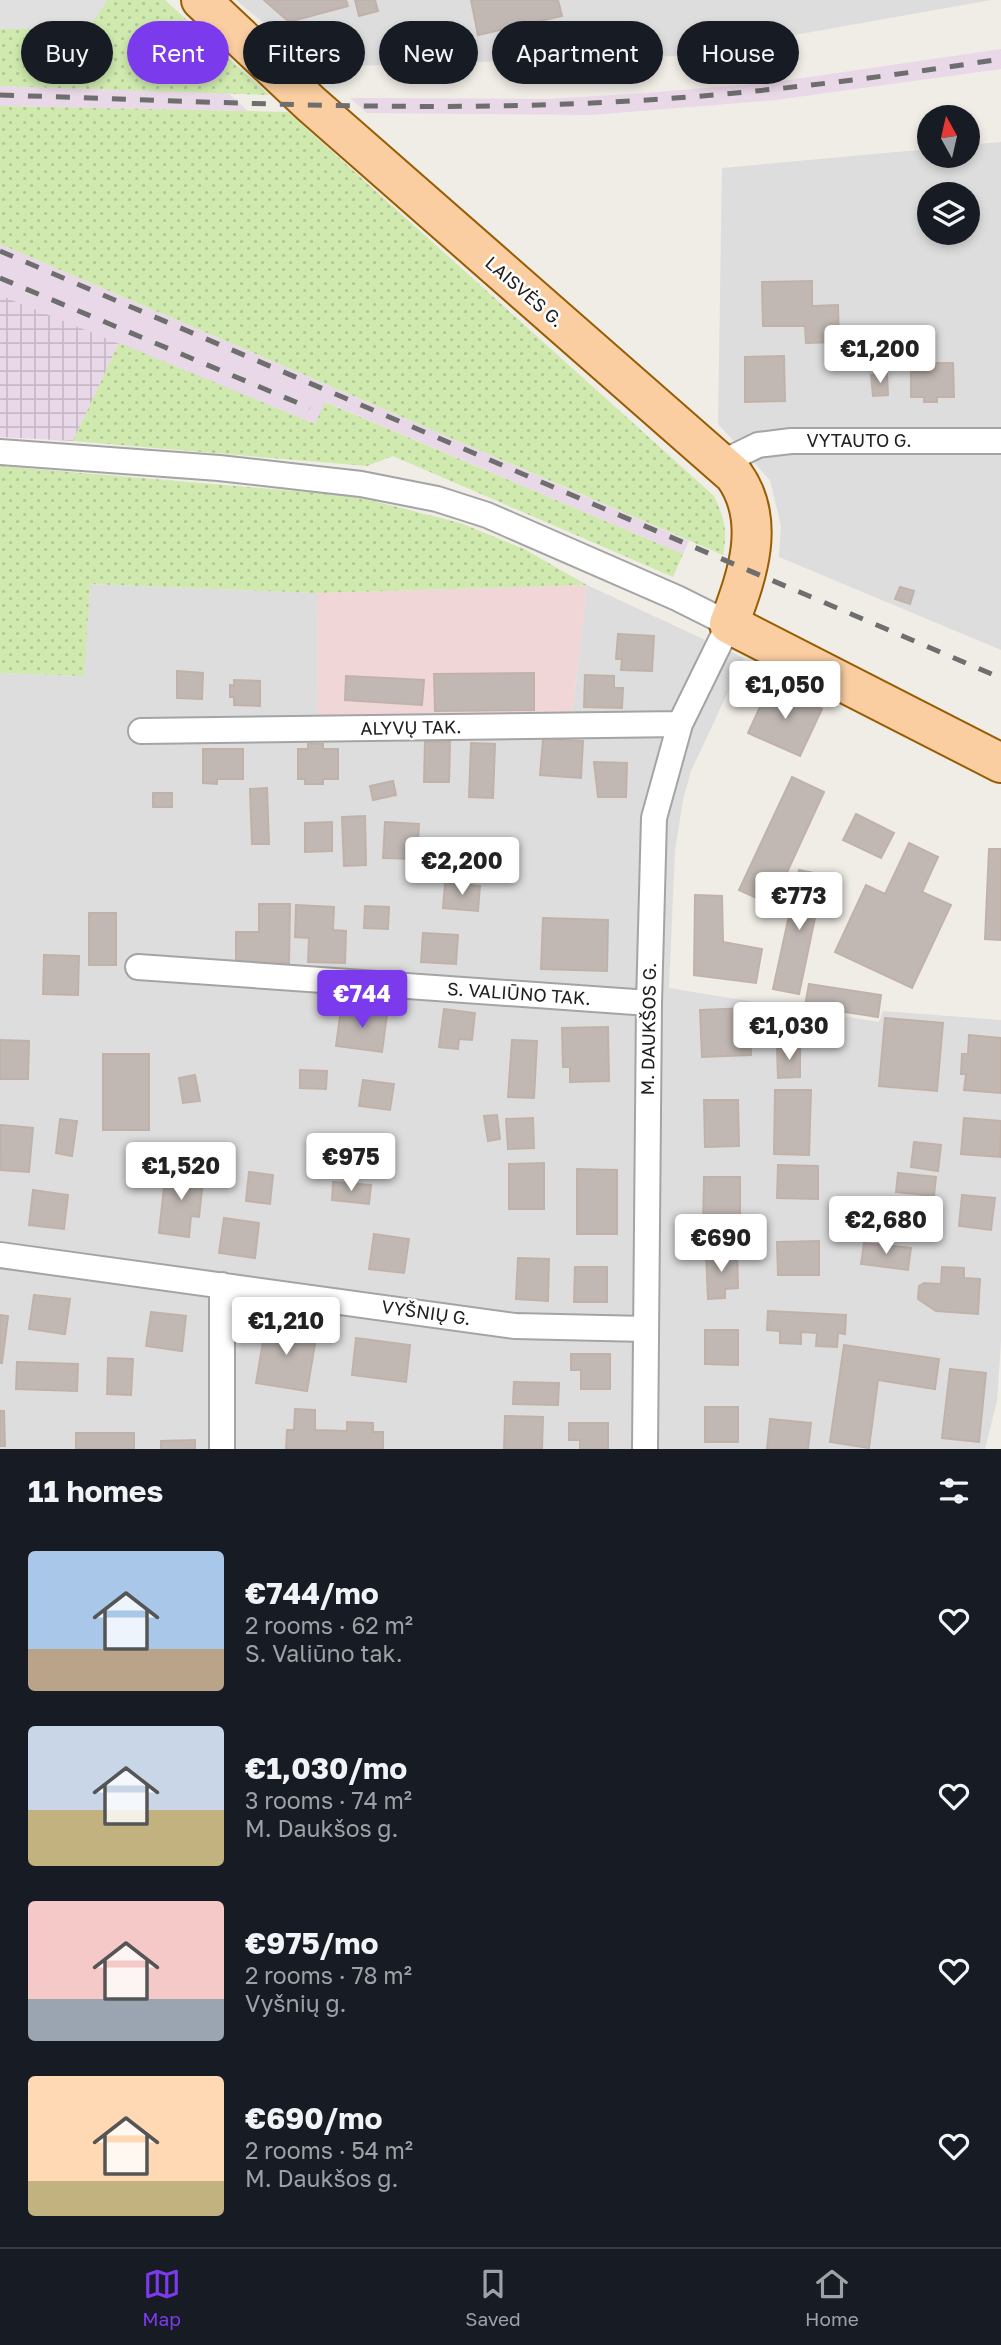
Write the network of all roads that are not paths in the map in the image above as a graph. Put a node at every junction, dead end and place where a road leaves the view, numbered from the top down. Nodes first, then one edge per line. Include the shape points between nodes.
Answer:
1 (201, 0) edge
2 (1001, 441) edge
3 (0, 452) edge
4 (721, 463) junction
5 (729, 624) junction
6 (680, 724) junction
7 (141, 731) dead end
8 (1001, 763) edge
9 (138, 967) dead end
10 (649, 1003) junction
11 (0, 1255) edge
12 (222, 1285) junction
13 (646, 1329) junction
14 (222, 1449) edge
15 (645, 1449) edge

1 - 4 main road, LAISVĖS G. via 311,104
2 - 4 street, VYTAUTO G. via 791,441 758,445
3 - 5 street via 219,468 361,484 437,499 487,515
4 - 5 main road, LAISVĖS G. via 744,488 751,511 748,573
5 - 6 street, M. DAUKŠOS G.
5 - 8 main road
6 - 7 street, ALYVŲ TAK.
6 - 10 street, M. DAUKŠOS G. via 654,818
9 - 10 street, S. VALIŪNO TAK.
10 - 13 street, M. DAUKŠOS G.
11 - 12 street, VYŠNIŲ G.
12 - 13 street, VYŠNIŲ G. via 515,1326
12 - 14 street
13 - 15 street, M. DAUKŠOS G.

